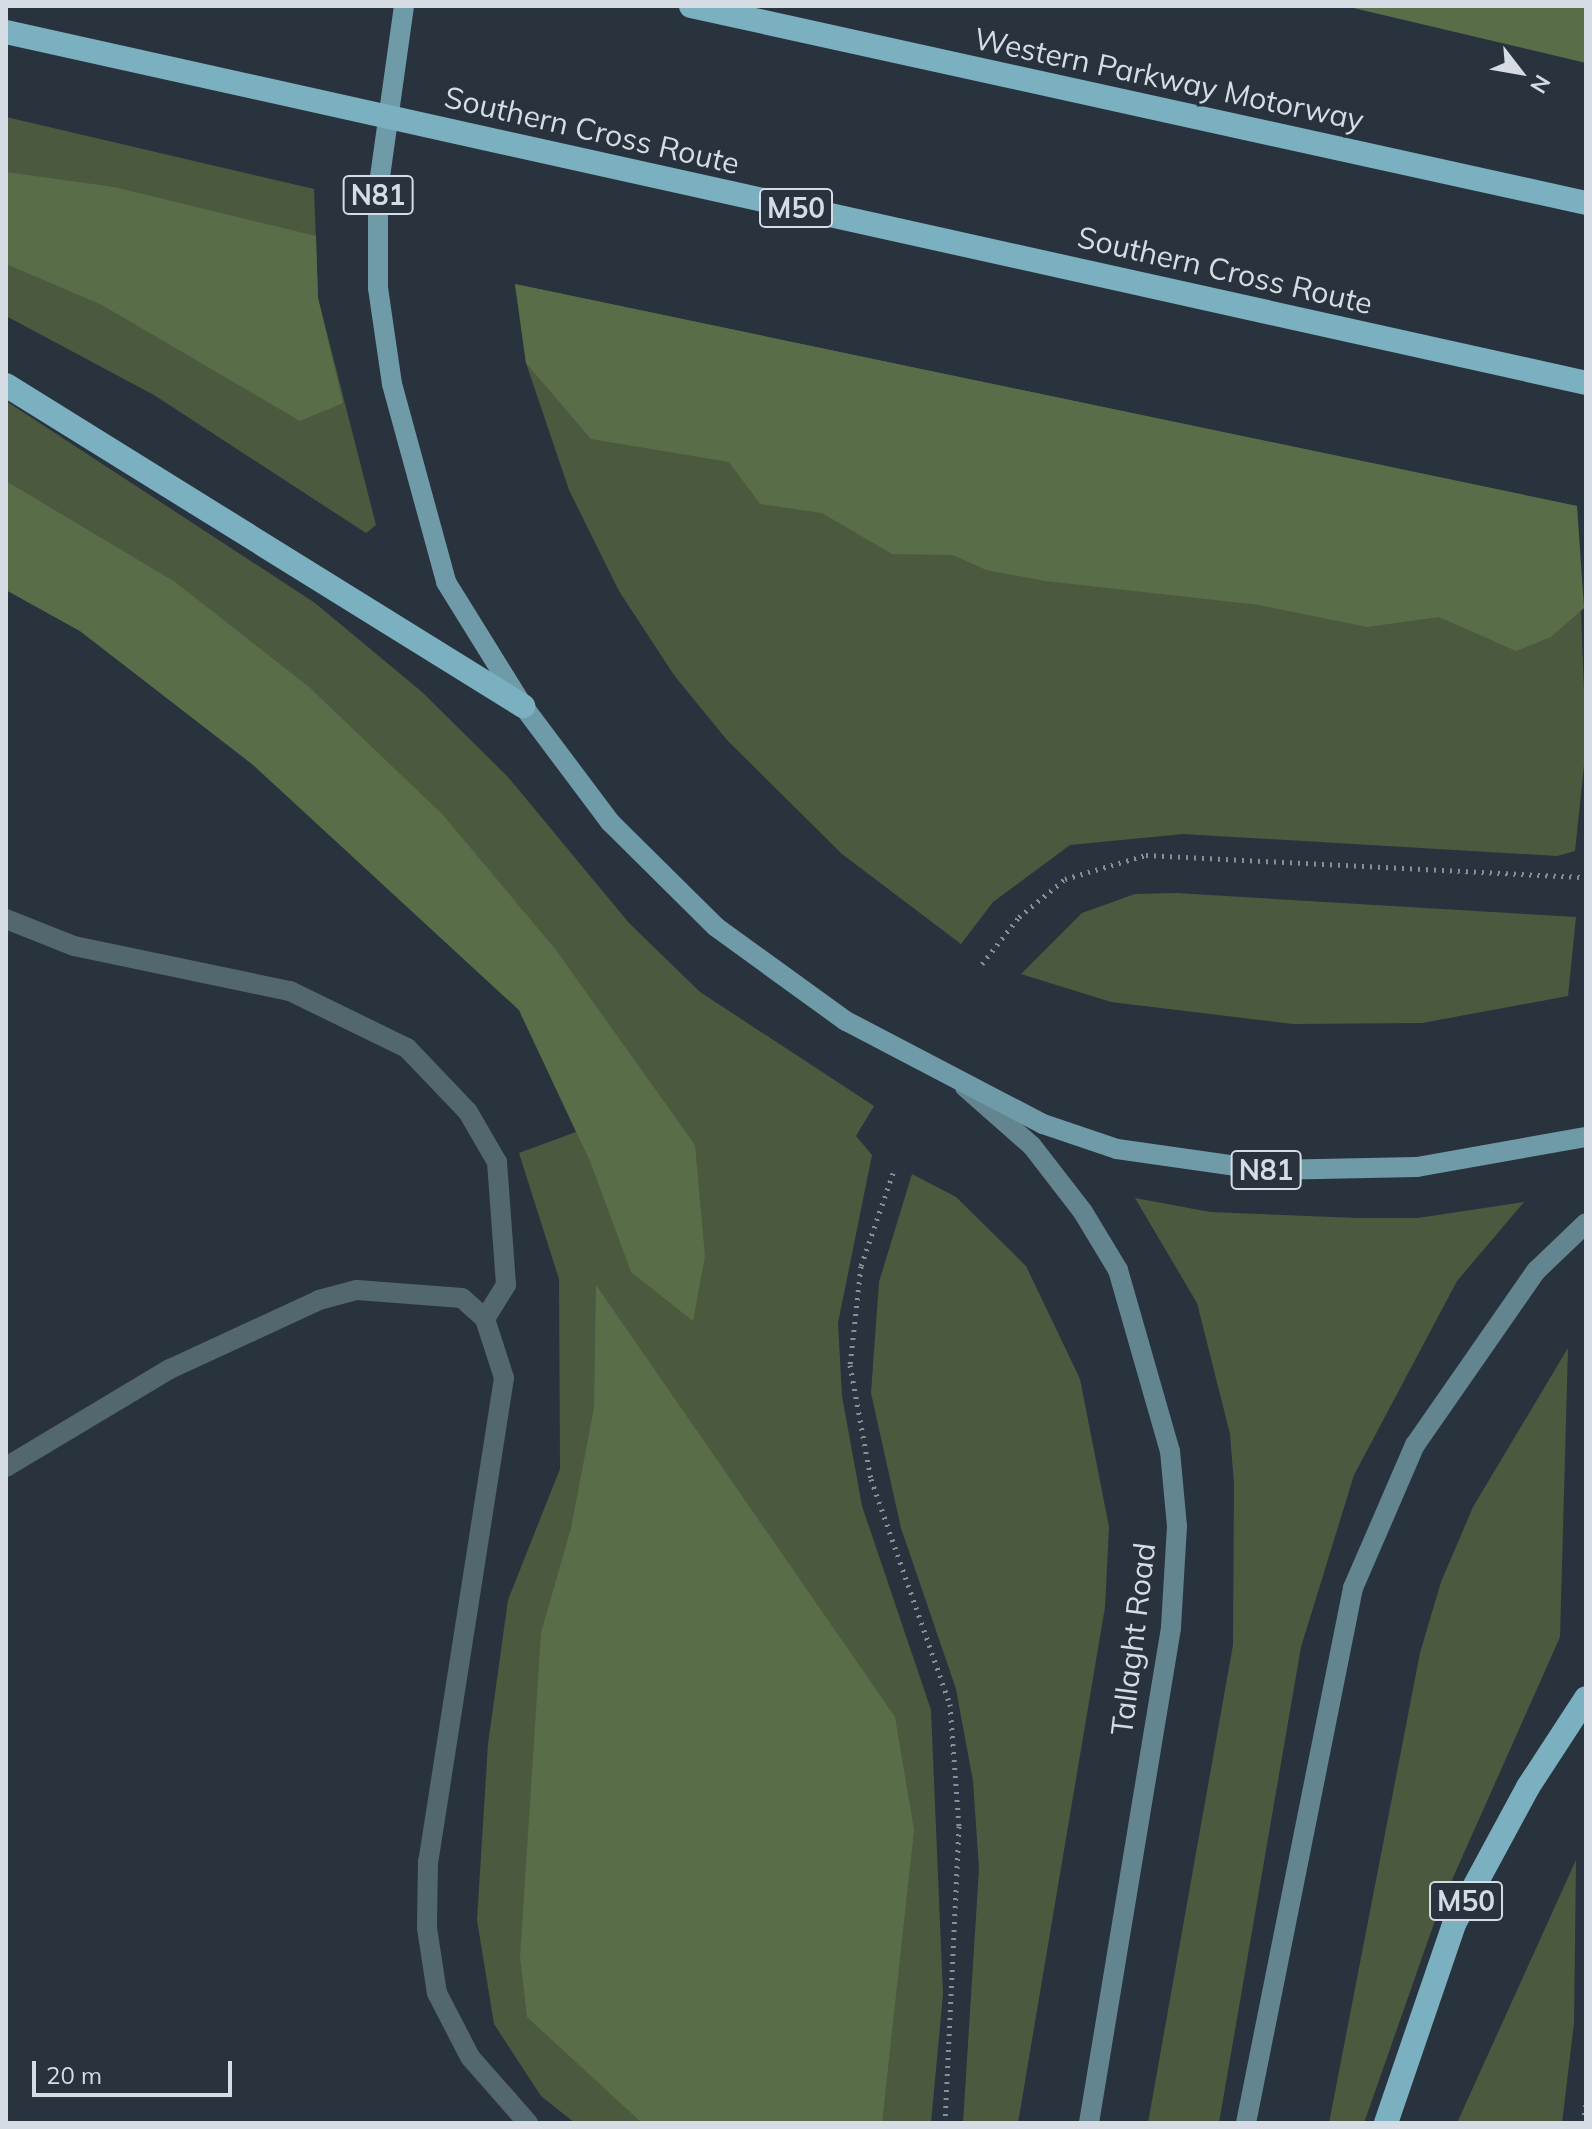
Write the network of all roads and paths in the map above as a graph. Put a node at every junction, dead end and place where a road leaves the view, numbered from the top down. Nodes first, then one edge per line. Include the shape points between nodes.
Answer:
1 (404, 6) edge
2 (691, 6) edge
3 (6, 32) edge
4 (1586, 203) edge
5 (1586, 383) edge
6 (6, 385) edge
7 (523, 706) junction
8 (1586, 877) edge
9 (6, 919) edge
10 (982, 964) dead end
11 (959, 1082) junction
12 (1586, 1137) edge
13 (893, 1173) dead end
14 (1586, 1223) edge
15 (485, 1319) junction
16 (6, 1467) edge
17 (1586, 1698) edge
18 (1586, 2104) edge
19 (528, 2123) edge
20 (945, 2123) edge
21 (1089, 2123) edge
22 (1246, 2123) edge
23 (1386, 2123) edge
24 (1583, 2123) edge

1 - 7 main road, N81 via 378,192 378,288 392,384 446,582
2 - 4 highway, Western Parkway Motorway
3 - 5 highway, Southern Cross Route / M50
6 - 7 highway
7 - 11 main road, N81 via 610,822 716,927 846,1021
8 - 10 path via 1146,855 1065,879 1019,917
9 - 15 street via 74,946 290,991 407,1048 468,1112 497,1162 506,1285
11 - 12 main road, N81 via 1043,1124 1117,1149 1265,1170 1417,1167
11 - 21 main road, Tallaght Road via 1032,1146 1083,1212 1118,1270 1170,1451 1177,1526 1171,1628
13 - 20 path via 861,1266 850,1365 871,1479 950,1704 959,1826
14 - 22 main road via 1536,1271 1415,1445 1353,1588
15 - 16 street via 462,1298 357,1290 319,1300 170,1369
15 - 19 street via 504,1378 428,1861 427,1928 437,1993 470,2057
17 - 23 highway, M50 via 1528,1787 1454,1924
18 - 24 path

